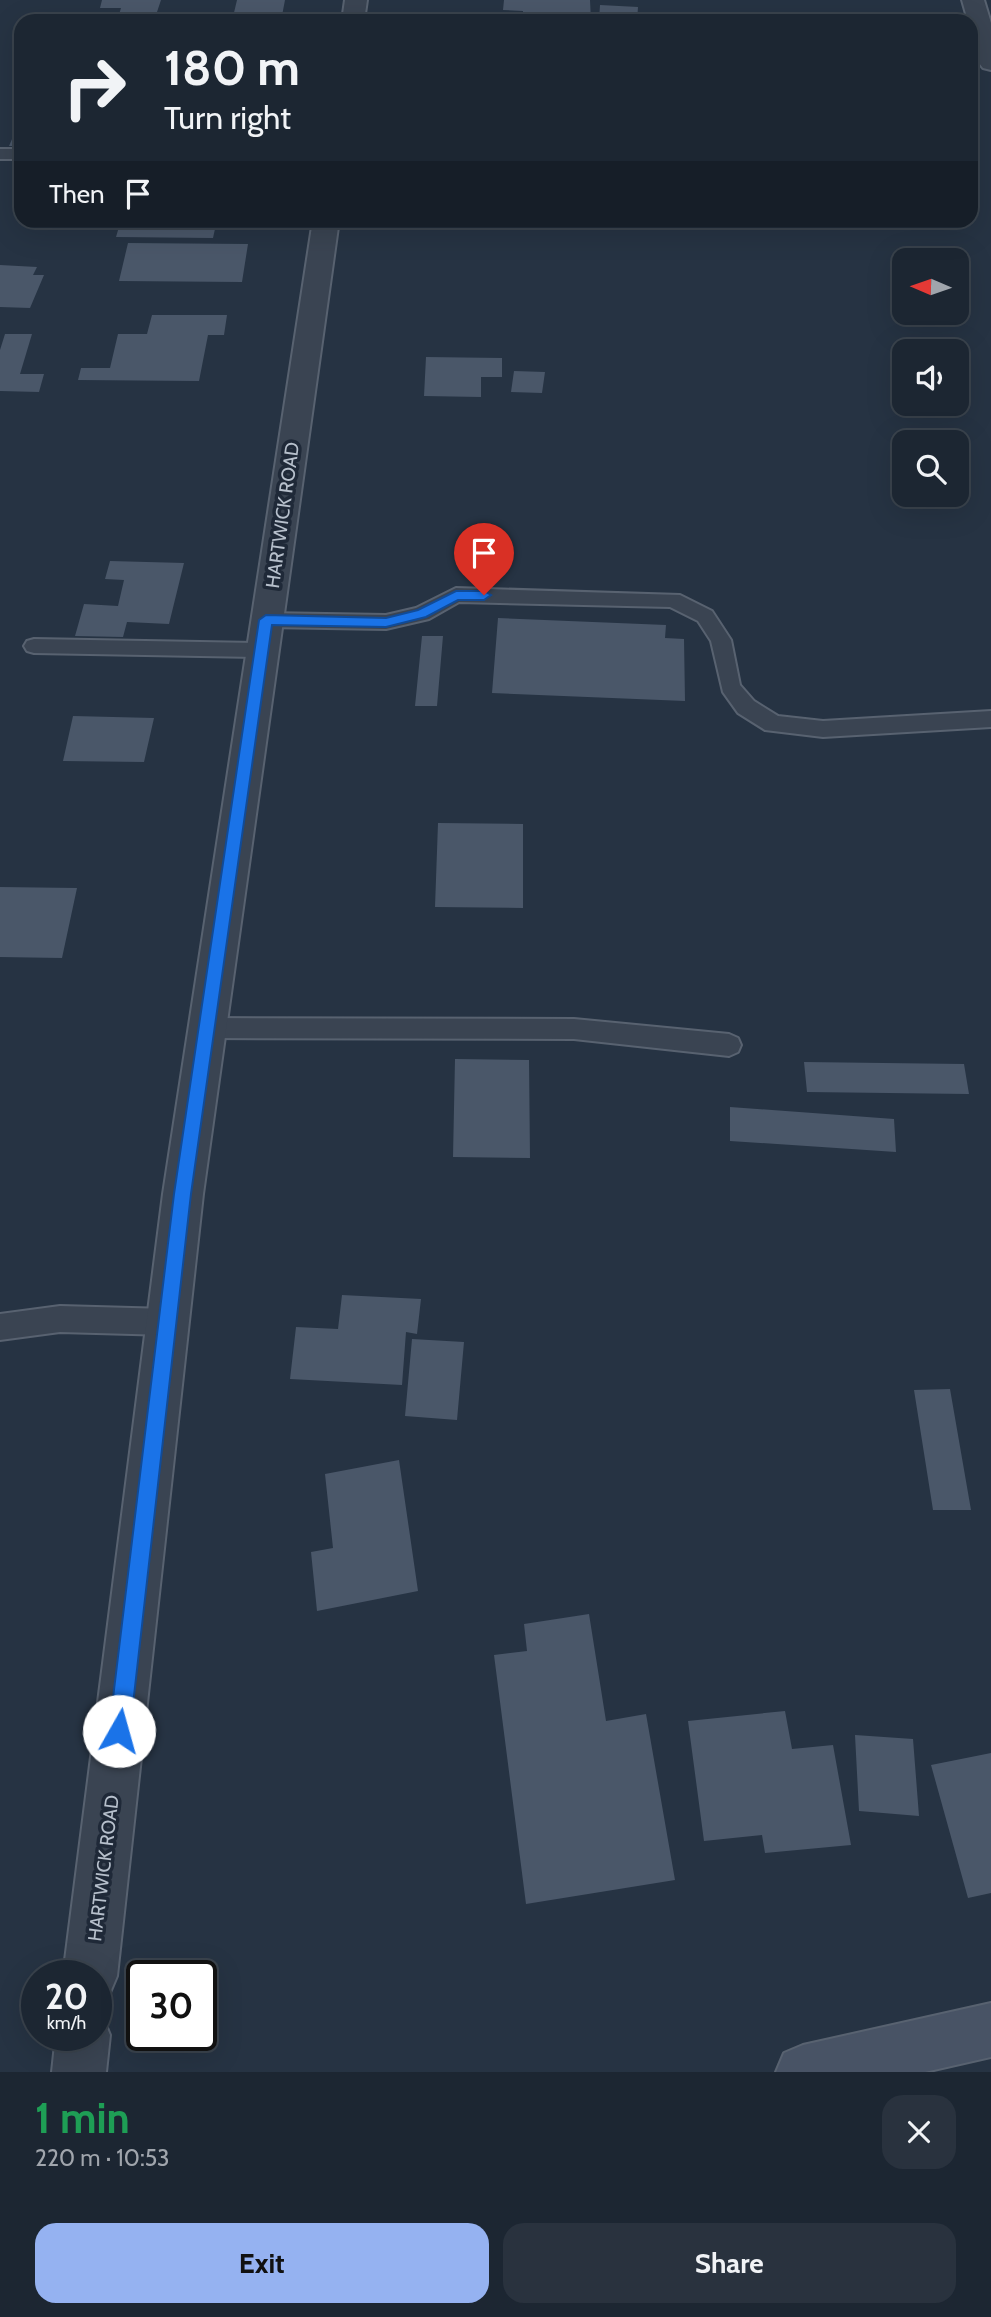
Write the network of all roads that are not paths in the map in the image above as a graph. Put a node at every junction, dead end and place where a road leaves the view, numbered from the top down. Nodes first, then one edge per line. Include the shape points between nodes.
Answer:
1 (978, 17) edge
2 (991, 62) edge
3 (325, 228) edge
4 (264, 635) junction
5 (34, 646) dead end
6 (991, 719) edge
7 (207, 1028) junction
8 (729, 1045) dead end
9 (168, 1322) junction
10 (0, 1328) edge
11 (92, 1960) edge
12 (991, 2030) edge
13 (81, 2051) edge
14 (79, 2072) edge
15 (803, 2072) edge

1 - 2 street
3 - 4 street, HARTWICK ROAD
4 - 5 lane
4 - 6 lane via 386,622 422,614 456,595 673,600 705,616 721,640 730,687 746,707 773,724 823,729
4 - 7 street, HARTWICK ROAD
7 - 8 lane via 574,1029
7 - 9 street, HARTWICK ROAD
9 - 10 lane via 60,1319
9 - 11 street, HARTWICK ROAD
12 - 15 main road
13 - 14 street

